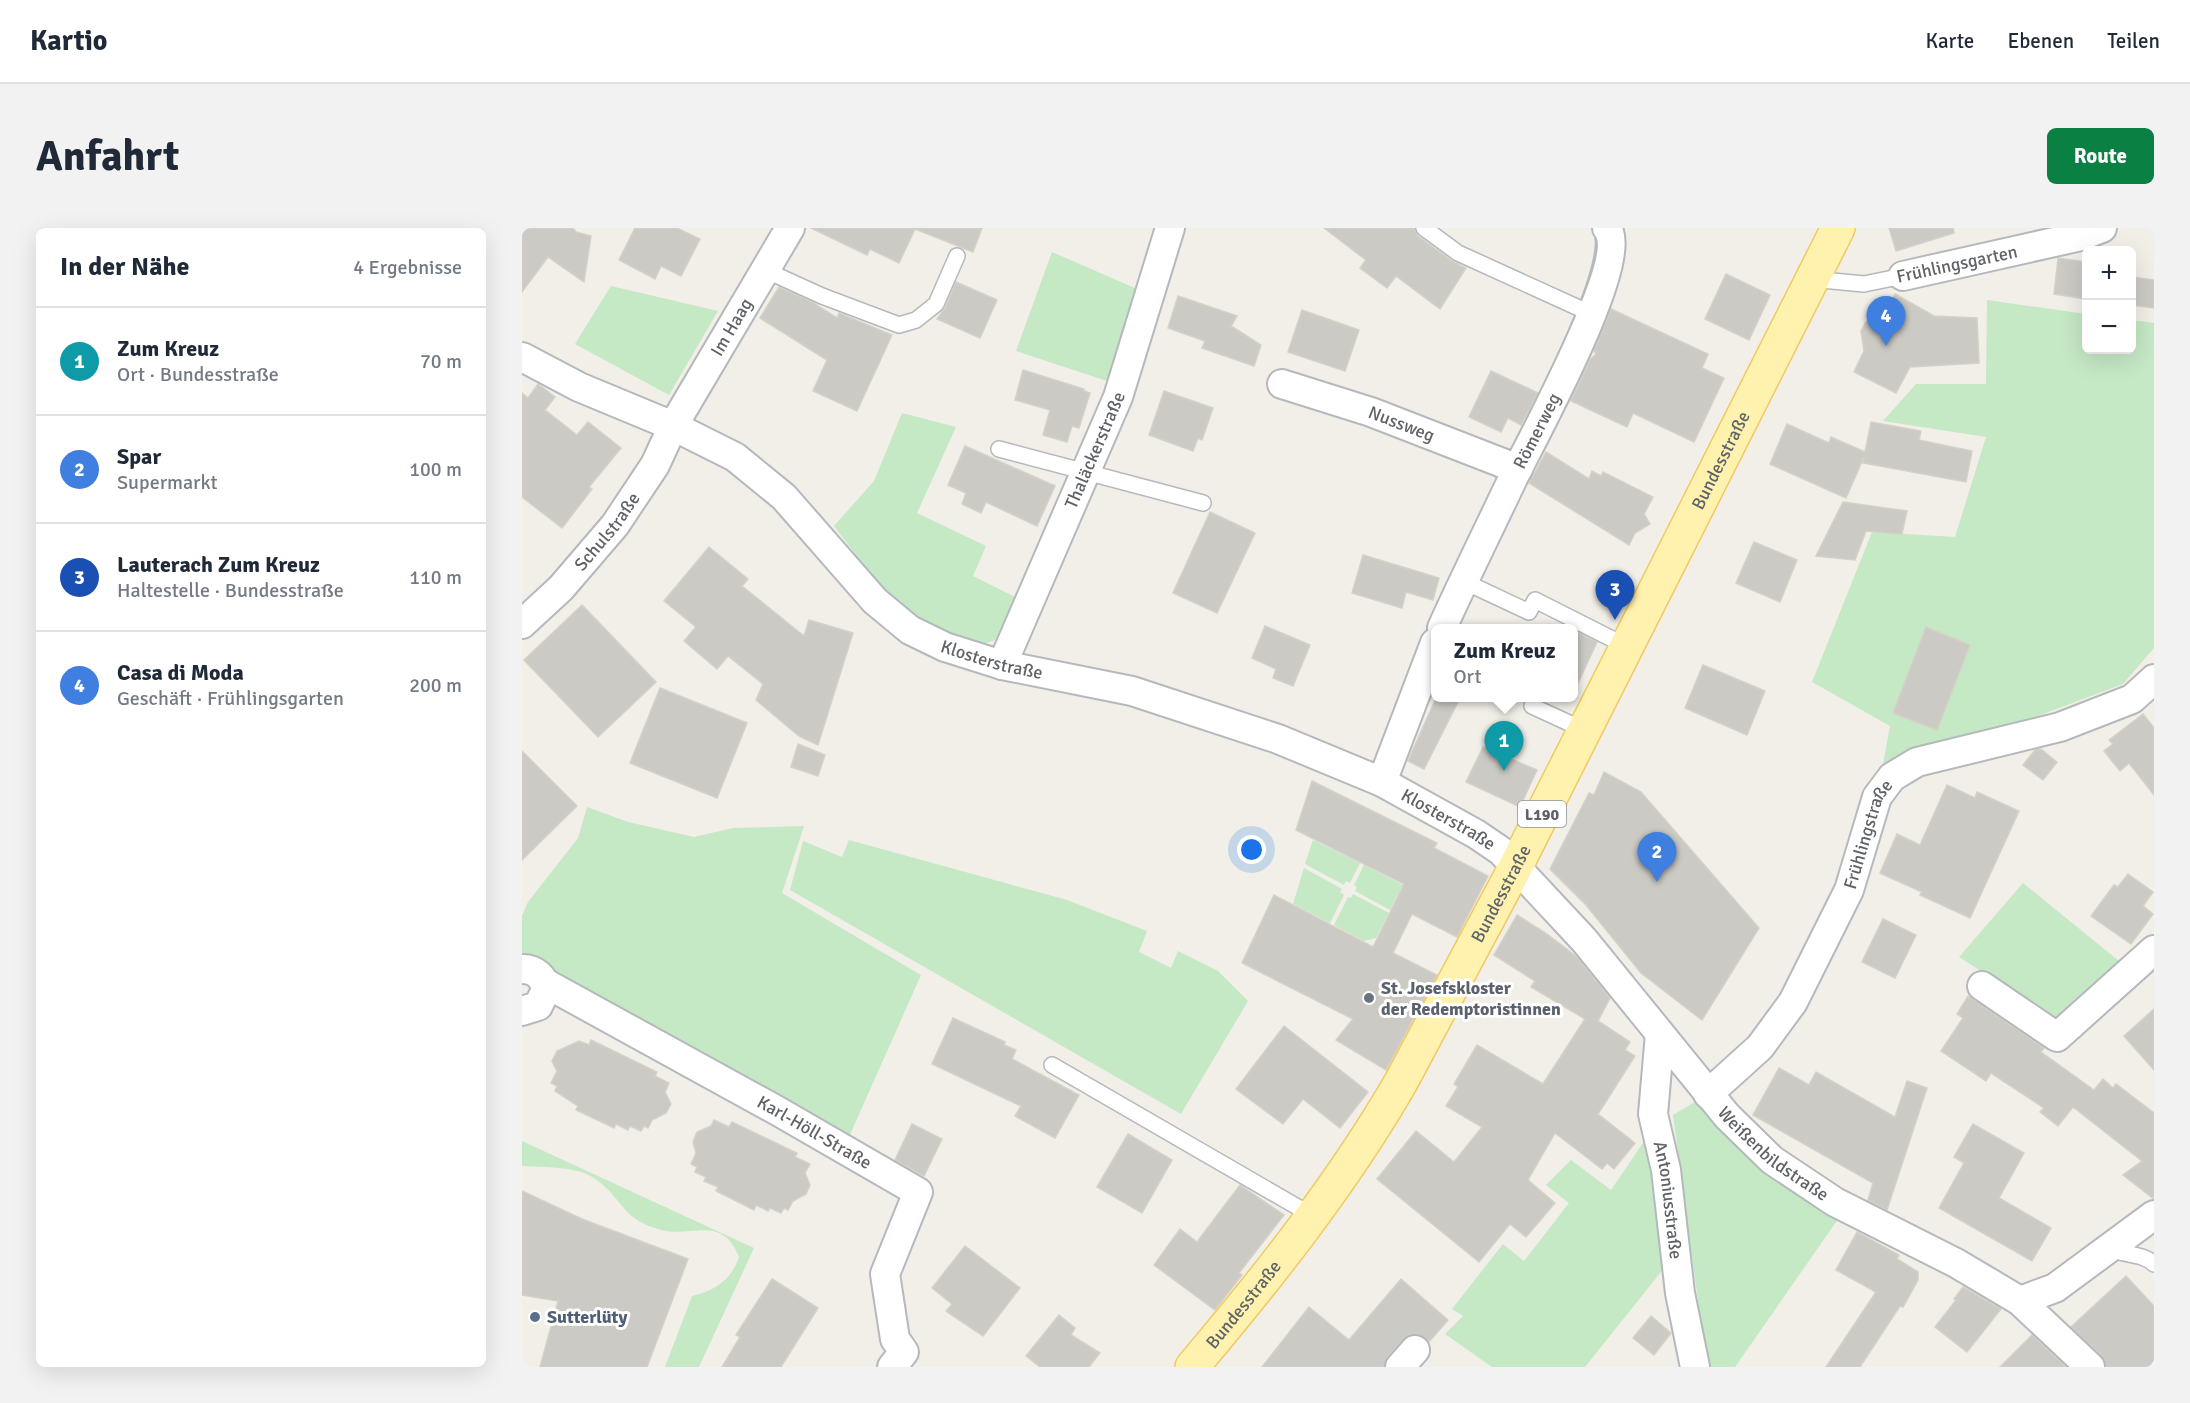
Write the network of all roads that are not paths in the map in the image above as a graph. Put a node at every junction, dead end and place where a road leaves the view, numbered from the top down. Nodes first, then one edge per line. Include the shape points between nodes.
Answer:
1 (790, 228) edge
2 (1170, 228) edge
3 (1424, 228) edge
4 (1607, 228) edge
5 (1838, 228) edge
6 (2102, 228) edge
7 (957, 256) dead end
8 (765, 270) junction
9 (1903, 276) joint
10 (1811, 279) junction
11 (1592, 314) junction
12 (522, 357) edge
13 (1282, 384) dead end
14 (673, 426) junction
15 (999, 449) dead end
16 (1518, 470) junction
17 (1087, 473) junction
18 (1203, 503) dead end
19 (1463, 580) junction
20 (522, 624) edge
21 (1444, 624) edge
22 (1626, 646) junction
23 (1431, 653) edge
24 (1002, 665) junction
25 (2154, 679) edge
26 (1532, 706) dead end
27 (1584, 730) junction
28 (1382, 782) junction
29 (1515, 868) junction
30 (2154, 950) edge
31 (533, 976) edge
32 (1982, 986) dead end
33 (522, 1011) edge
34 (1660, 1034) junction
35 (1052, 1065) dead end
36 (1708, 1094) junction
37 (1313, 1215) junction
38 (2154, 1215) edge
39 (2109, 1246) junction
40 (2154, 1264) edge
41 (2020, 1301) junction
42 (892, 1367) edge
43 (1192, 1367) edge
44 (1695, 1367) edge
45 (2090, 1367) edge

1 - 8 street, Im Haag
2 - 17 street, Thaläckerstraße via 1118,397
3 - 11 lane via 1458,253
4 - 11 street, Römerweg via 1610,256
5 - 10 main road, Bundesstraße / L190
6 - 9 street, Frühlingsgarten
7 - 8 lane via 936,304 916,320 899,325
8 - 14 street, Im Haag
9 - 10 lane, Frühlingsgarten via 1864,284
10 - 22 main road, Bundesstraße / L190
11 - 16 street, Römerweg via 1557,396
12 - 14 street, Klosterstraße via 579,387
13 - 16 street, Nussweg via 1371,412
14 - 20 street, Schulstraße via 655,465 615,525 561,588
14 - 24 street, Klosterstraße via 735,457 784,496 875,601 910,630 945,647
15 - 17 lane
16 - 19 street, Römerweg
17 - 18 lane
17 - 24 street, Thaläckerstraße
19 - 21 street, Römerweg
19 - 22 lane via 1529,612 1535,600
22 - 27 main road, Bundesstraße / L190
23 - 28 street
24 - 28 street, Klosterstraße via 1131,690 1278,739
25 - 36 street, Frühlingstraße via 2132,699 2060,727 1917,762 1892,777 1877,796 1849,890 1793,1002 1760,1047
26 - 27 lane
27 - 29 main road, Bundesstraße / L190
28 - 29 street, Klosterstraße via 1476,834 1501,851
29 - 34 street, Weißenbildstraße via 1584,940
29 - 37 main road, Bundesstraße / L190 via 1396,1090
30 - 32 street via 2057,1037
31 - 33 street, Karl-Höll-Straße via 545,995 532,1010
31 - 42 street, Karl-Höll-Straße via 923,1195 885,1274 895,1339 904,1352
34 - 36 street, Weißenbildstraße
34 - 44 street, Antoniusstraße via 1653,1114 1666,1170 1680,1293
35 - 37 lane
36 - 41 street, Weißenbildstraße via 1781,1166 1835,1202 1956,1263
37 - 43 main road, Bundesstraße / L190 via 1270,1274
38 - 39 street
39 - 40 lane via 2114,1251 2135,1253
39 - 41 street via 2055,1288
41 - 45 street, Weißenbildstraße

